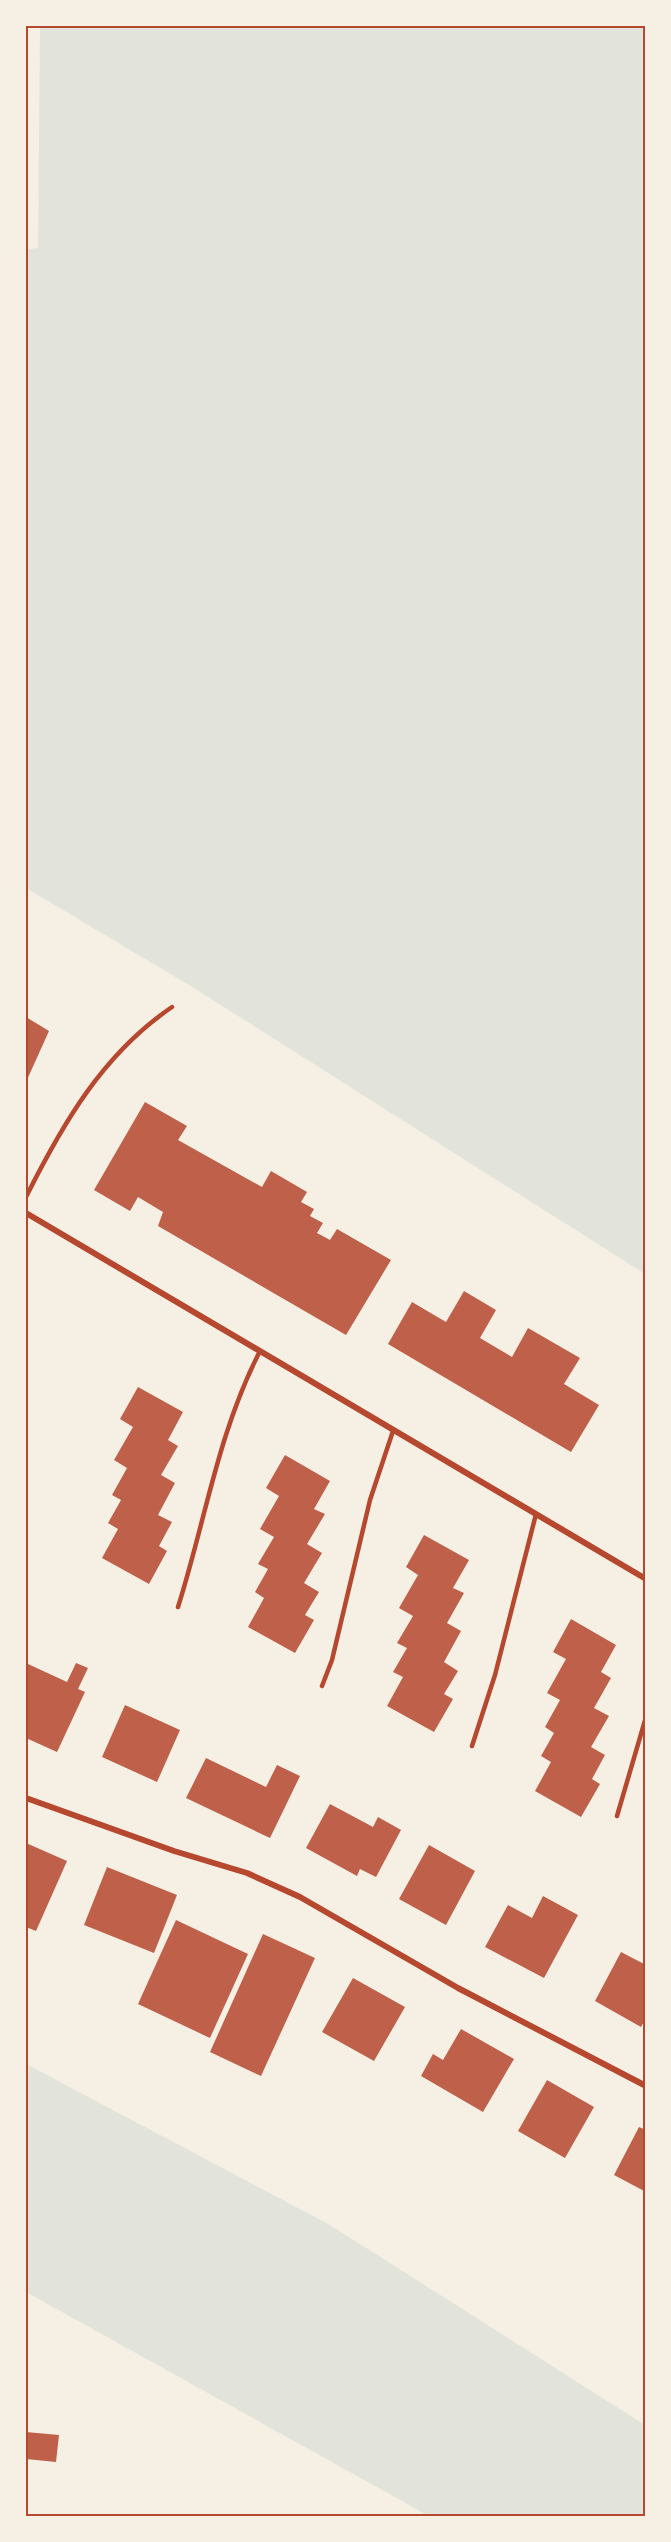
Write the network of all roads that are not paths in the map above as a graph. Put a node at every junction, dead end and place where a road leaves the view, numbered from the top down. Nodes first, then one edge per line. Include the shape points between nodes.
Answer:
1 (172, 1007) dead end
2 (26, 1197) edge
3 (26, 1213) edge
4 (259, 1353) junction
5 (393, 1431) junction
6 (536, 1514) junction
7 (645, 1579) edge
8 (178, 1607) dead end
9 (322, 1686) dead end
10 (645, 1717) edge
11 (472, 1746) dead end
12 (26, 1798) edge
13 (617, 1816) dead end
14 (645, 2086) edge

1 - 2 lane via 150,1022 100,1071 69,1115
3 - 4 street
4 - 5 street
4 - 8 lane via 223,1443
5 - 6 street
5 - 9 lane via 370,1500 332,1660
6 - 7 street
6 - 11 lane via 495,1674
10 - 13 lane
12 - 14 street via 247,1874 300,1897 458,1988

